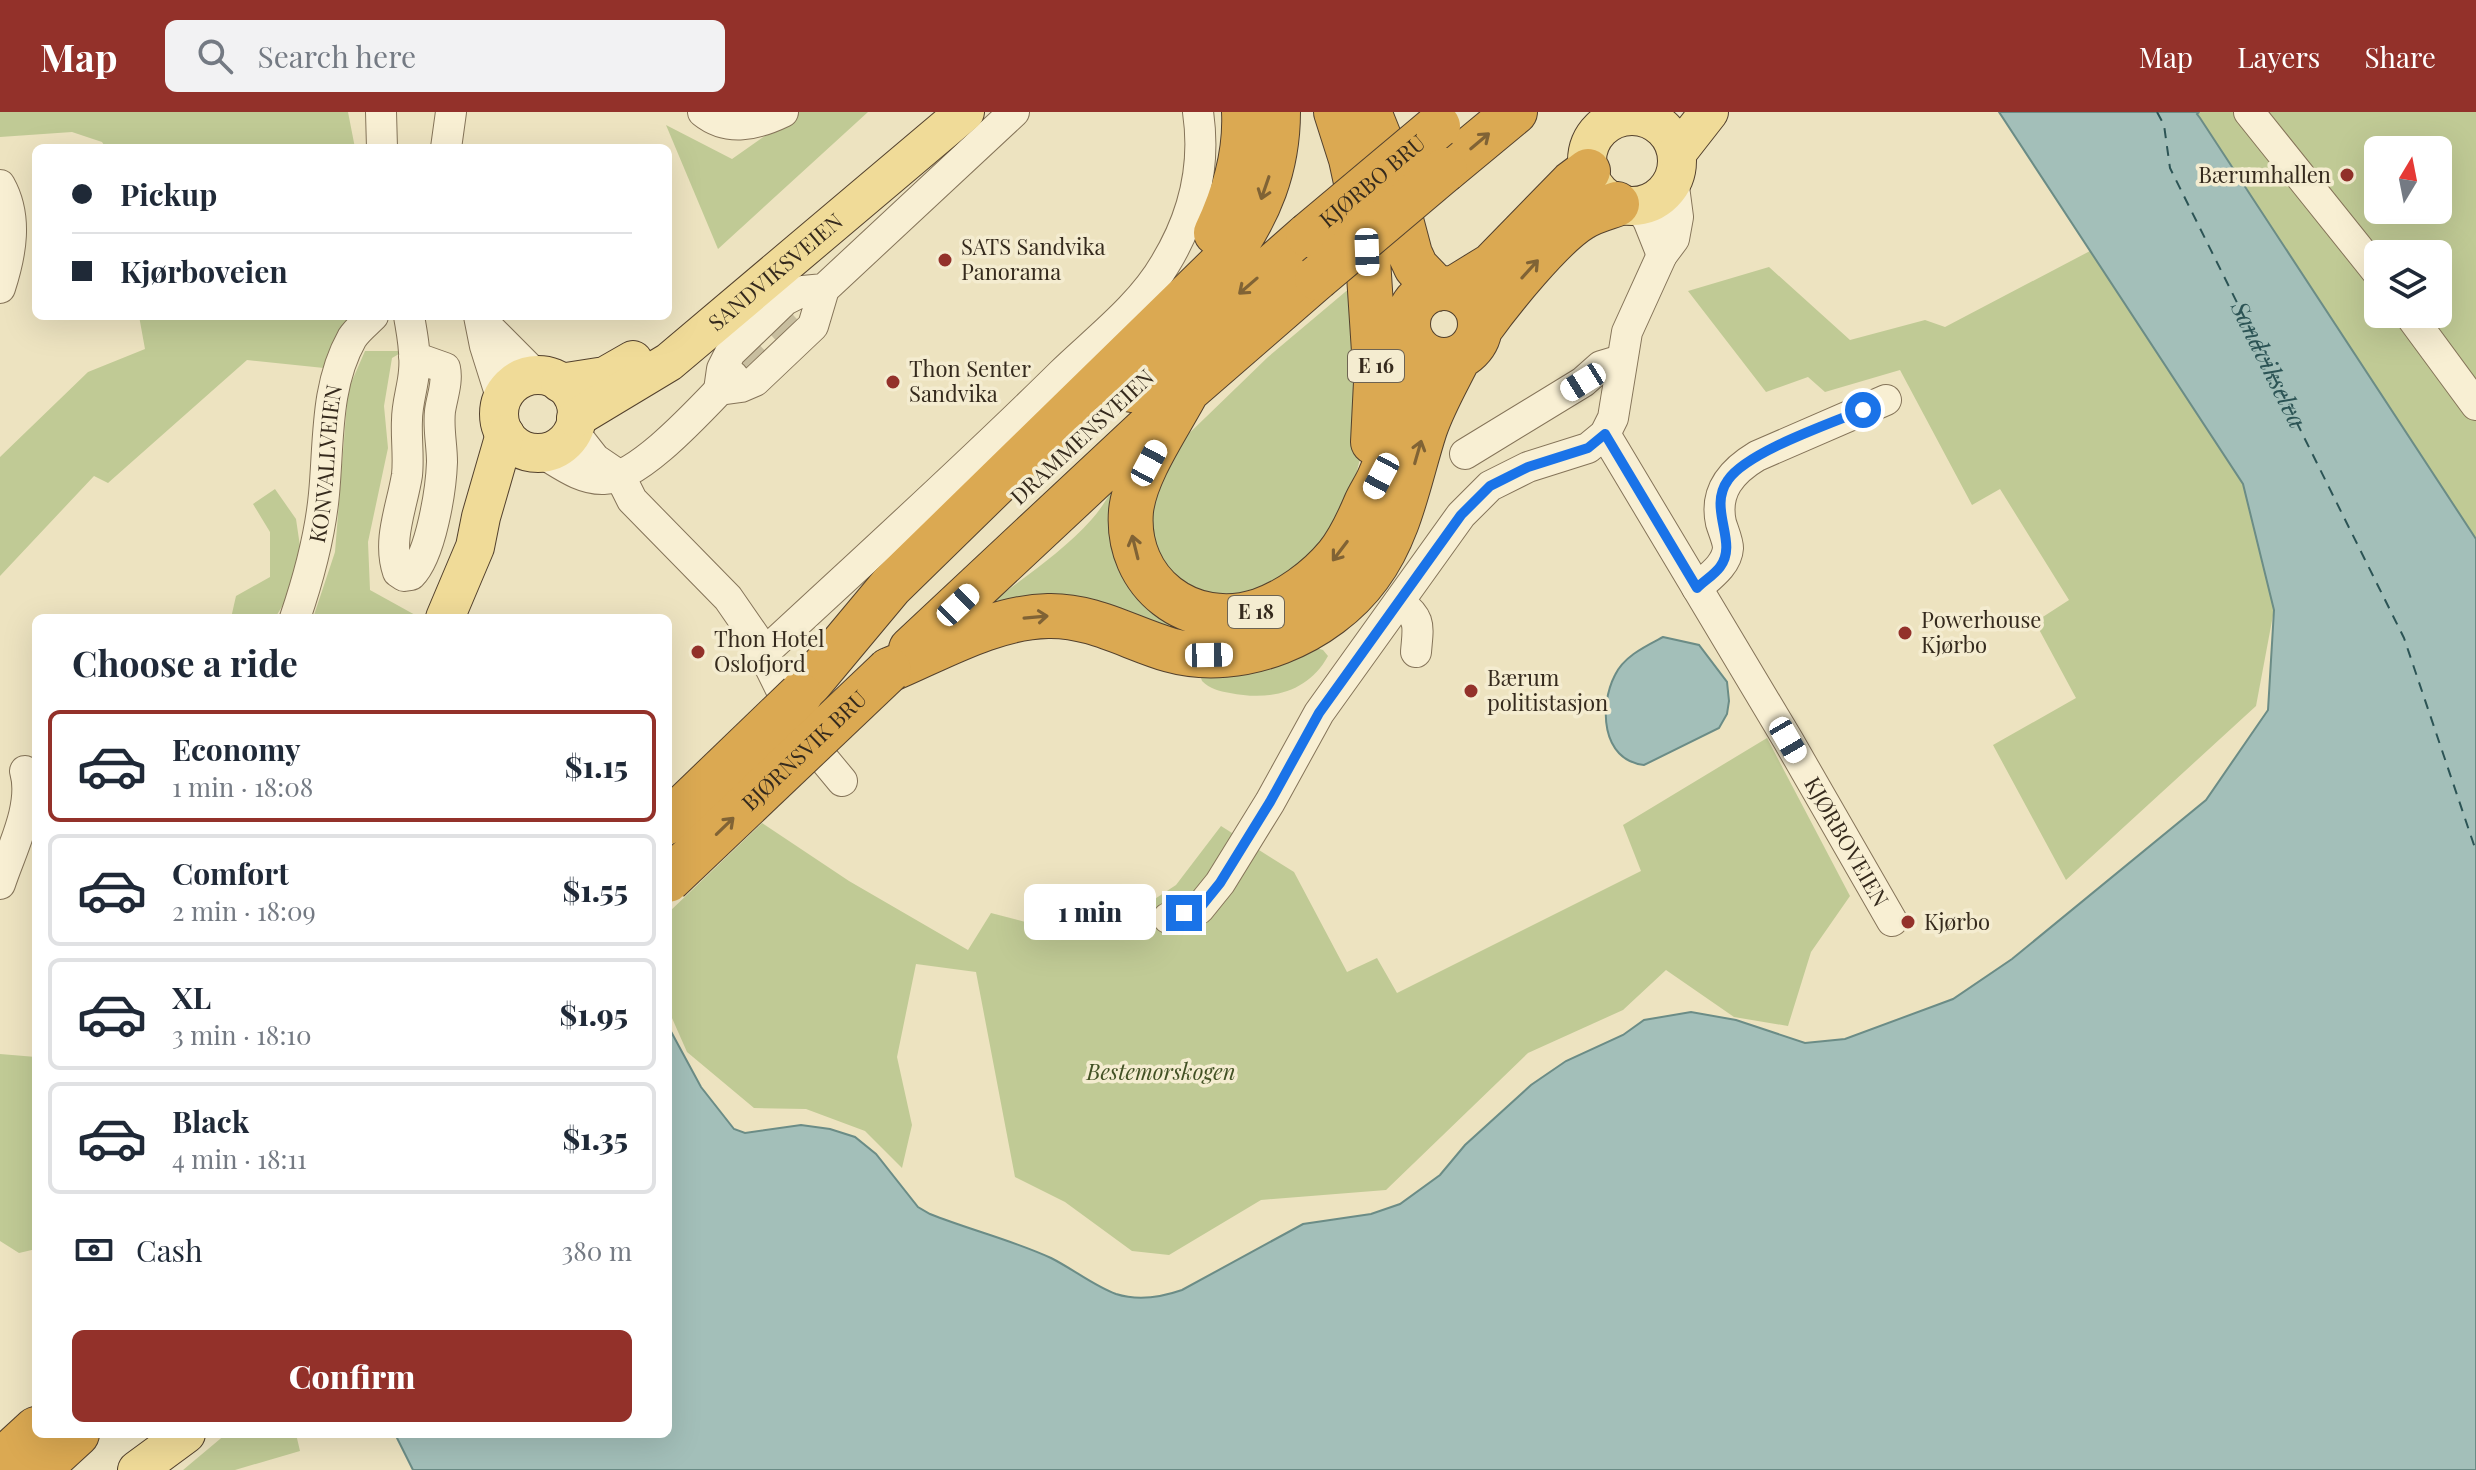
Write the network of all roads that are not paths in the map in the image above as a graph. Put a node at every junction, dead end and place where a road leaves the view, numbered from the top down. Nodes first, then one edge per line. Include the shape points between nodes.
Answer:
1 (381, 112) edge
2 (451, 112) edge
3 (703, 112) edge
4 (783, 112) edge
5 (928, 112) edge
6 (965, 112) edge
7 (1014, 112) edge
8 (1198, 112) edge
9 (1244, 112) edge
10 (1278, 112) edge
11 (1515, 112) edge
12 (1709, 112) edge
13 (2249, 112) edge
14 (1343, 115) edge
15 (1642, 115) edge
16 (1446, 119) edge
17 (1586, 141) edge
18 (382, 144) edge
19 (447, 144) edge
20 (1675, 166) junction
21 (0, 185) edge
22 (1628, 205) junction
23 (1366, 229) junction
24 (1308, 235) joint
25 (1662, 255) junction
26 (2364, 256) edge
27 (1317, 278) joint
28 (0, 288) edge
29 (1174, 307) junction
30 (1429, 311) junction
31 (369, 320) edge
32 (409, 320) edge
33 (480, 320) edge
34 (482, 320) edge
35 (2419, 328) edge
36 (1470, 343) junction
37 (414, 357) junction
38 (1621, 360) junction
39 (548, 379) junction
40 (1187, 391) junction
41 (1886, 400) dead end
42 (2476, 405) edge
43 (539, 432) junction
44 (1605, 434) junction
45 (1465, 454) dead end
46 (620, 476) junction
47 (1366, 503) junction
48 (1697, 588) junction
49 (1399, 602) junction
50 (296, 614) edge
51 (447, 614) edge
52 (951, 630) junction
53 (867, 648) junction
54 (1416, 652) dead end
55 (765, 659) junction
56 (20, 773) edge
57 (836, 775) dead end
58 (672, 818) edge
59 (23, 860) edge
60 (672, 875) edge
61 (0, 884) edge
62 (1168, 918) dead end
63 (1892, 921) dead end
64 (32, 1433) edge
65 (73, 1438) edge
66 (181, 1438) edge
67 (0, 1462) edge
68 (38, 1470) edge
69 (137, 1470) edge

1 - 18 street
2 - 19 street
3 - 4 street via 732,126
5 - 39 main road, SANDVIKSVEIEN via 631,362 605,376
6 - 43 main road, SANDVIKSVEIEN via 669,362
7 - 46 street via 824,289 785,300 730,353 722,369 730,379 646,460
8 - 55 street via 1194,199 1180,236 1152,283
9 - 29 highway, E 18 via 1241,158 1228,207
10 -> 29 highway, E 18 via 1275,158 1254,217 1227,258
27 -> 11 highway, KJØRBO BRU / E 18, bridge
12 - 20 main road
13 - 26 street
14 - 23 highway, E 16
14 - 30 highway, E 16 via 1379,137
15 - 17 main road via 1617,119
15 - 20 main road via 1666,132
16 - 24 highway, KJØRBO BRU / E 18, bridge
17 - 22 main road via 1594,186 1604,197
17 - 30 highway via 1572,183 1492,265
20 - 22 main road via 1660,197
20 - 25 street via 1676,229
21 - 28 street via 11,237
22 - 25 street via 1648,220
36 -> 22 highway, E 18 via 1569,227 1583,217
23 - 30 highway, E 16
23 - 47 highway, E 16 via 1376,382
24 -> 53 highway, DRAMMENSVEIEN / E 18 via 1162,362
25 - 38 street via 1627,332
27 - 40 highway, DRAMMENSVEIEN / E 18
29 - 53 highway, E 18 via 891,586
30 - 36 highway, E 16 via 1437,360
30 - 36 highway, E 16 via 1469,297 1480,321
30 - 47 highway, E 18 via 1381,476
31 - 50 street, KONVALLVEIEN via 353,337 338,374 327,425 324,494 312,569
32 - 37 street
33 - 43 street via 485,346
34 - 39 street
35 - 42 street
52 -> 36 highway, E 18 via 1071,617 1188,654 1229,655 1271,644 1316,623 1357,591 1384,553 1431,414
37 - 37 street via 407,473 394,541 395,565 404,576 418,568 436,513 446,375 445,368
38 - 44 street via 1613,418
38 - 45 street via 1601,366
39 - 43 main road via 573,398
39 - 43 main road via 515,383
47 -> 40 highway, E 18 via 1351,536 1327,568 1276,604 1226,616 1194,612 1176,603 1145,576 1133,541 1132,507
40 - 52 highway, DRAMMENSVEIEN / E 18
41 - 48 street via 1738,467 1721,499 1728,548 1721,567
43 - 46 street via 585,476
43 - 51 main road via 481,517 475,547
44 - 48 street, KJØRBOVEIEN
44 - 49 street via 1588,448 1490,486 1461,515
46 - 55 street via 632,500 728,598
48 - 63 street, KJØRBOVEIEN
49 - 54 street via 1419,623
49 - 62 street via 1319,713 1220,883 1199,909
52 - 53 highway, E 18
53 - 58 highway, BJØRNSVIK BRU / E 18, bridge via 800,695
60 -> 53 highway, BJØRNSVIK BRU / E 18, bridge
55 - 57 street, bridge via 803,734
56 - 59 street via 29,785
59 - 61 street
64 - 67 highway
65 - 68 highway
66 - 69 main road

